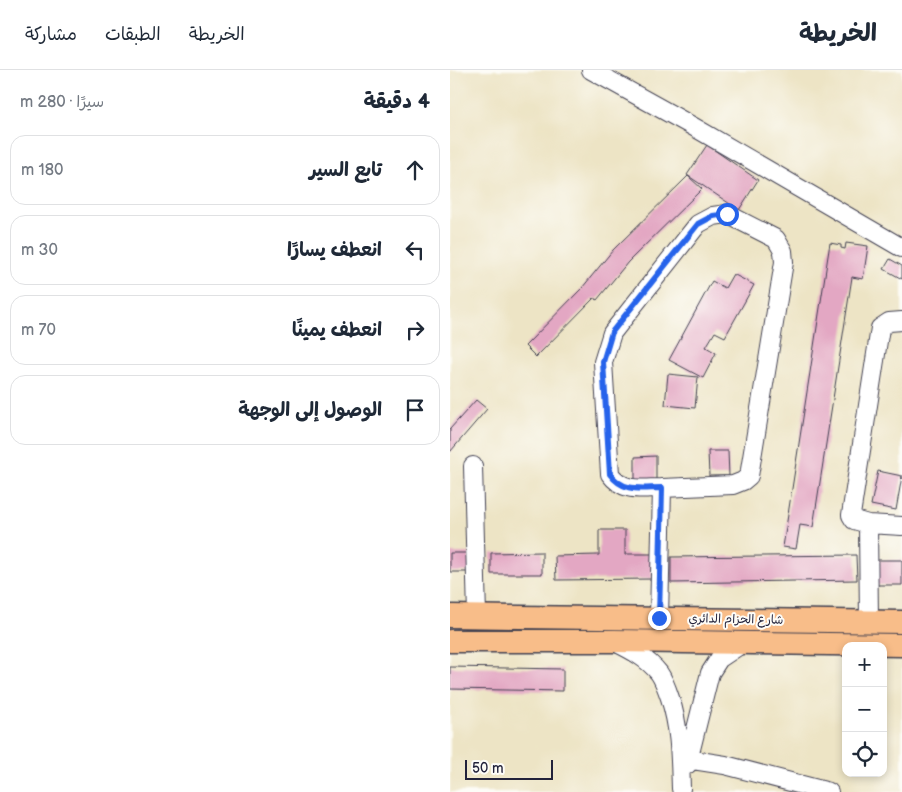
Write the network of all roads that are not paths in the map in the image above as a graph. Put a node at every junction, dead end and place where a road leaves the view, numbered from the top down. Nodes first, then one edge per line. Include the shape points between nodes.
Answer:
1 (591, 70) edge
2 (902, 248) edge
3 (902, 321) edge
4 (473, 466) dead end
5 (662, 488) junction
6 (868, 524) junction
7 (902, 526) edge
8 (450, 616) edge
9 (477, 616) junction
10 (659, 618) junction
11 (869, 622) junction
12 (902, 622) edge
13 (450, 641) edge
14 (614, 641) junction
15 (743, 643) junction
16 (902, 644) edge
17 (684, 759) junction
18 (681, 791) edge
19 (829, 792) edge

1 - 2 street
3 - 6 street via 888,322 880,328 851,515 854,520
4 - 9 street
5 - 5 street via 627,488 610,474 603,362 612,332 698,224 713,216 727,214 776,239 783,251 784,262 748,476 733,485
5 - 10 street
6 - 7 street
6 - 11 street
8 - 9 main road, شارع الحزام الدائري
9 - 10 main road, شارع الحزام الدائري
10 - 11 main road, شارع الحزام الدائري
11 - 12 main road, شارع الحزام الدائري
13 - 14 main road, شارع الحزام الدائري
14 - 15 main road, شارع الحزام الدائري
14 - 17 street via 641,656 660,674 675,713
15 - 16 main road, شارع الحزام الدائري
15 - 17 street via 719,659 710,673
17 - 18 street
17 - 19 street via 725,765

